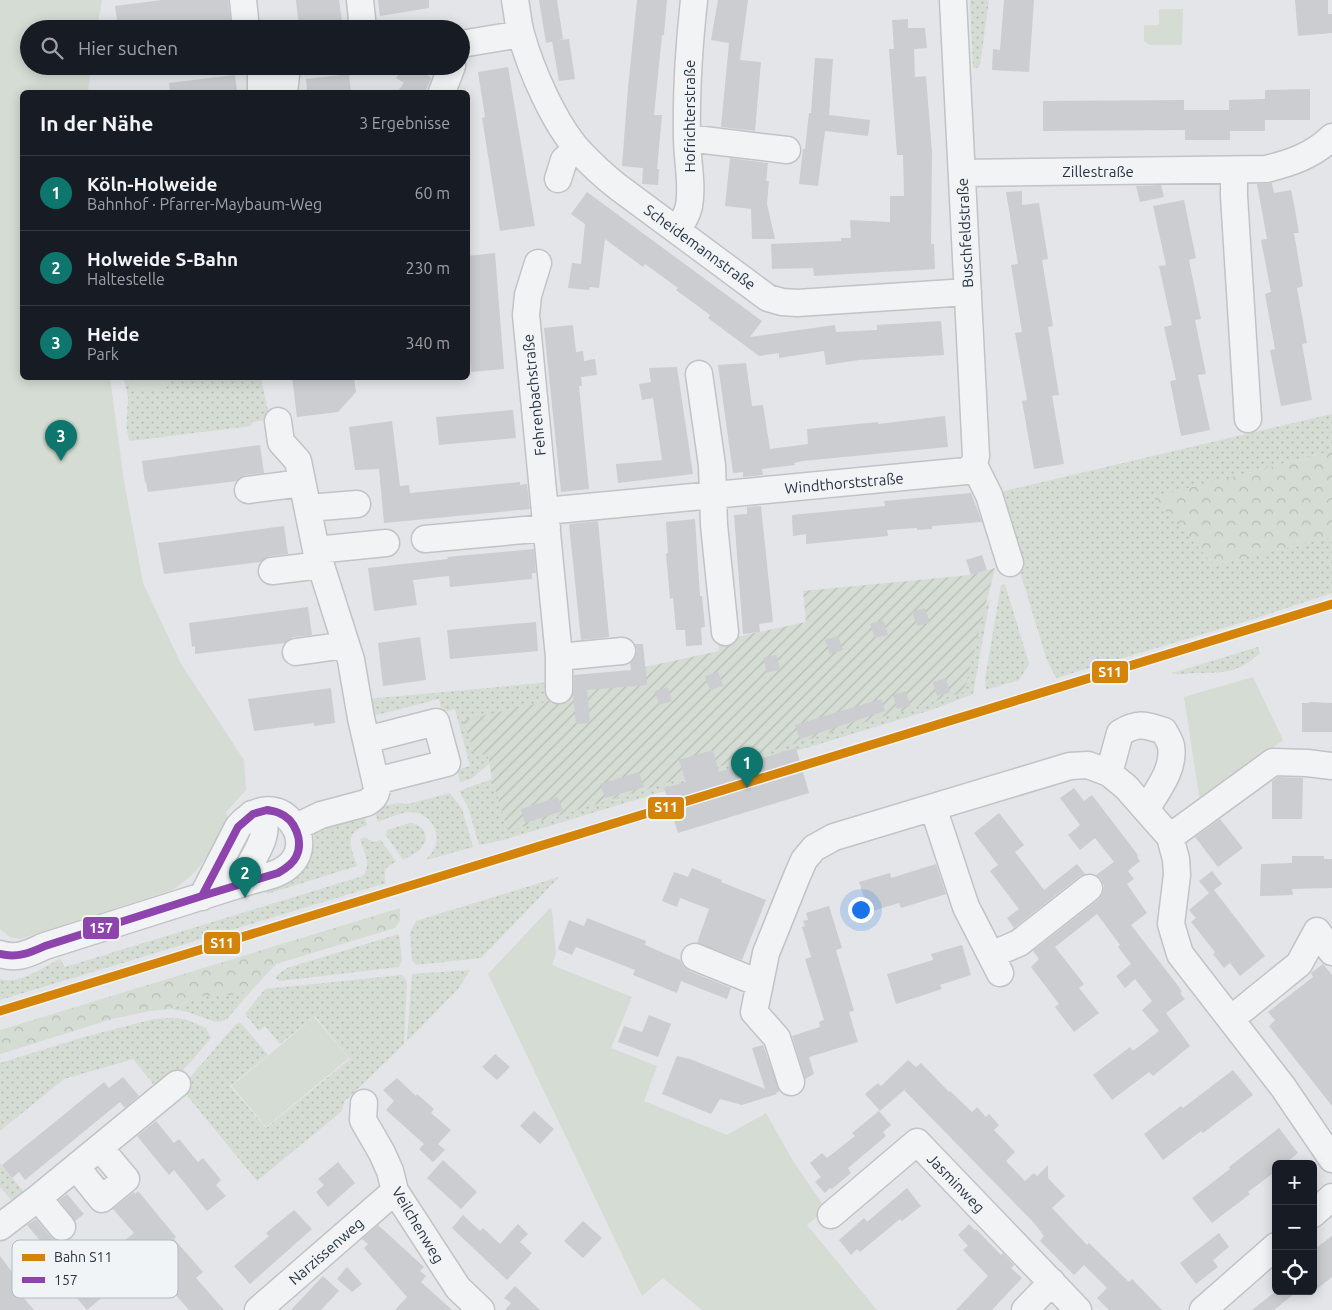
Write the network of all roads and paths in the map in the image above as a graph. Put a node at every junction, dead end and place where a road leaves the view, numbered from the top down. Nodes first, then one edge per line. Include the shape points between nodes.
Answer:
1 (243, 0) edge
2 (259, 0) edge
3 (360, 0) edge
4 (515, 0) edge
5 (694, 0) edge
6 (953, 0) edge
7 (245, 20) edge
8 (260, 20) edge
9 (362, 20) edge
10 (521, 34) junction
11 (470, 42) edge
12 (261, 75) edge
13 (286, 75) edge
14 (449, 75) edge
15 (261, 90) edge
16 (284, 90) edge
17 (443, 90) edge
18 (1332, 137) edge
19 (687, 138) junction
20 (577, 149) junction
21 (787, 150) dead end
22 (1234, 170) junction
23 (962, 172) junction
24 (558, 179) dead end
25 (677, 230) junction
26 (538, 263) dead end
27 (968, 292) junction
28 (698, 374) dead end
29 (1248, 419) dead end
30 (278, 421) dead end
31 (974, 465) junction
32 (302, 483) junction
33 (248, 490) dead end
34 (713, 495) junction
35 (357, 504) dead end
36 (308, 508) junction
37 (546, 519) junction
38 (425, 539) dead end
39 (386, 543) dead end
40 (318, 557) junction
41 (1010, 563) dead end
42 (272, 571) dead end
43 (725, 632) dead end
44 (346, 645) junction
45 (622, 651) dead end
46 (296, 652) dead end
47 (559, 657) junction
48 (559, 690) dead end
49 (366, 740) junction
50 (1332, 766) edge
51 (1109, 774) junction
52 (376, 782) junction
53 (934, 807) junction
54 (1146, 809) junction
55 (252, 814) junction
56 (296, 828) junction
57 (1170, 837) junction
58 (250, 881) junction
59 (1089, 888) dead end
60 (202, 896) junction
61 (1332, 952) edge
62 (0, 954) edge
63 (695, 957) dead end
64 (759, 983) junction
65 (1231, 1019) junction
66 (790, 1082) dead end
67 (177, 1084) dead end
68 (364, 1103) dead end
69 (100, 1148) junction
70 (1332, 1159) edge
71 (76, 1167) junction
72 (395, 1191) junction
73 (1332, 1197) edge
74 (38, 1198) junction
75 (1317, 1210) edge
76 (831, 1215) dead end
77 (0, 1227) edge
78 (62, 1227) dead end
79 (1272, 1250) edge
80 (1052, 1282) junction
81 (258, 1310) edge
82 (481, 1310) edge
83 (1025, 1310) edge
84 (1078, 1310) edge
85 (1203, 1310) edge

1 - 7 street
2 - 8 street
3 - 9 street
4 - 10 street, Scheidemannstraße
5 - 19 street, Hofrichterstraße
6 - 23 street, Buschfeldstraße
10 - 11 street
10 - 20 street, Scheidemannstraße via 548,102
12 - 15 street
13 - 16 street
14 - 17 street
18 - 22 street, Zillestraße via 1308,155 1288,164 1266,169
19 - 21 street
19 - 25 street, Hofrichterstraße via 689,206
20 - 24 street via 564,160
20 - 25 street, Scheidemannstraße via 597,170
22 - 23 street, Zillestraße
22 - 29 street
23 - 27 street, Buschfeldstraße
25 - 27 street, Scheidemannstraße via 768,298 782,302
26 - 37 street, Fehrenbachstraße via 526,315
27 - 31 street, Buschfeldstraße
28 - 34 street via 712,465
30 - 32 street via 281,442 298,461
31 - 34 street, Windthorststraße via 966,471
31 - 41 street via 990,495
32 - 33 street
32 - 36 street
34 - 37 street, Windthorststraße
34 - 43 street
35 - 36 street
36 - 40 street
37 - 38 street
37 - 47 street, Fehrenbachstraße
39 - 40 street
40 - 42 street
40 - 44 street
44 - 46 street
44 - 49 street
45 - 47 street
47 - 48 street, Fehrenbachstraße
49 - 52 street
49 - 52 street via 436,722 447,763
50 - 57 street via 1273,762
51 - 53 street via 1088,765 1070,766
51 - 54 street
51 - 54 street via 1120,733 1132,726 1164,731 1171,746 1170,761 1166,775
52 - 56 street via 376,795 372,800 321,815
53 - 59 street via 966,907 996,964
53 - 64 street via 834,837 814,848 796,876 766,953
54 - 57 street
55 - 56 street via 260,810 282,813
55 - 58 street via 261,820 265,833 247,870
55 - 60 street via 238,827
56 - 58 street via 299,840 294,860 286,868
57 - 65 street via 1177,875 1171,924 1180,954
58 - 60 street
60 - 62 street via 23,955 11,958
61 - 65 street via 1317,931 1299,964
63 - 64 street
64 - 66 street via 754,1012 777,1038
65 - 70 street
67 - 69 street
68 - 72 street, Veilchenweg via 362,1120 390,1171
69 - 71 street
69 - 71 street via 126,1179 102,1199
71 - 74 street
72 - 81 street, Narzissenweg
72 - 82 street, Veilchenweg via 458,1288
73 - 75 street
74 - 77 street
74 - 78 street
76 - 80 street, Jasminweg via 917,1142
79 - 85 street
80 - 83 street
80 - 84 street, Jasminweg

